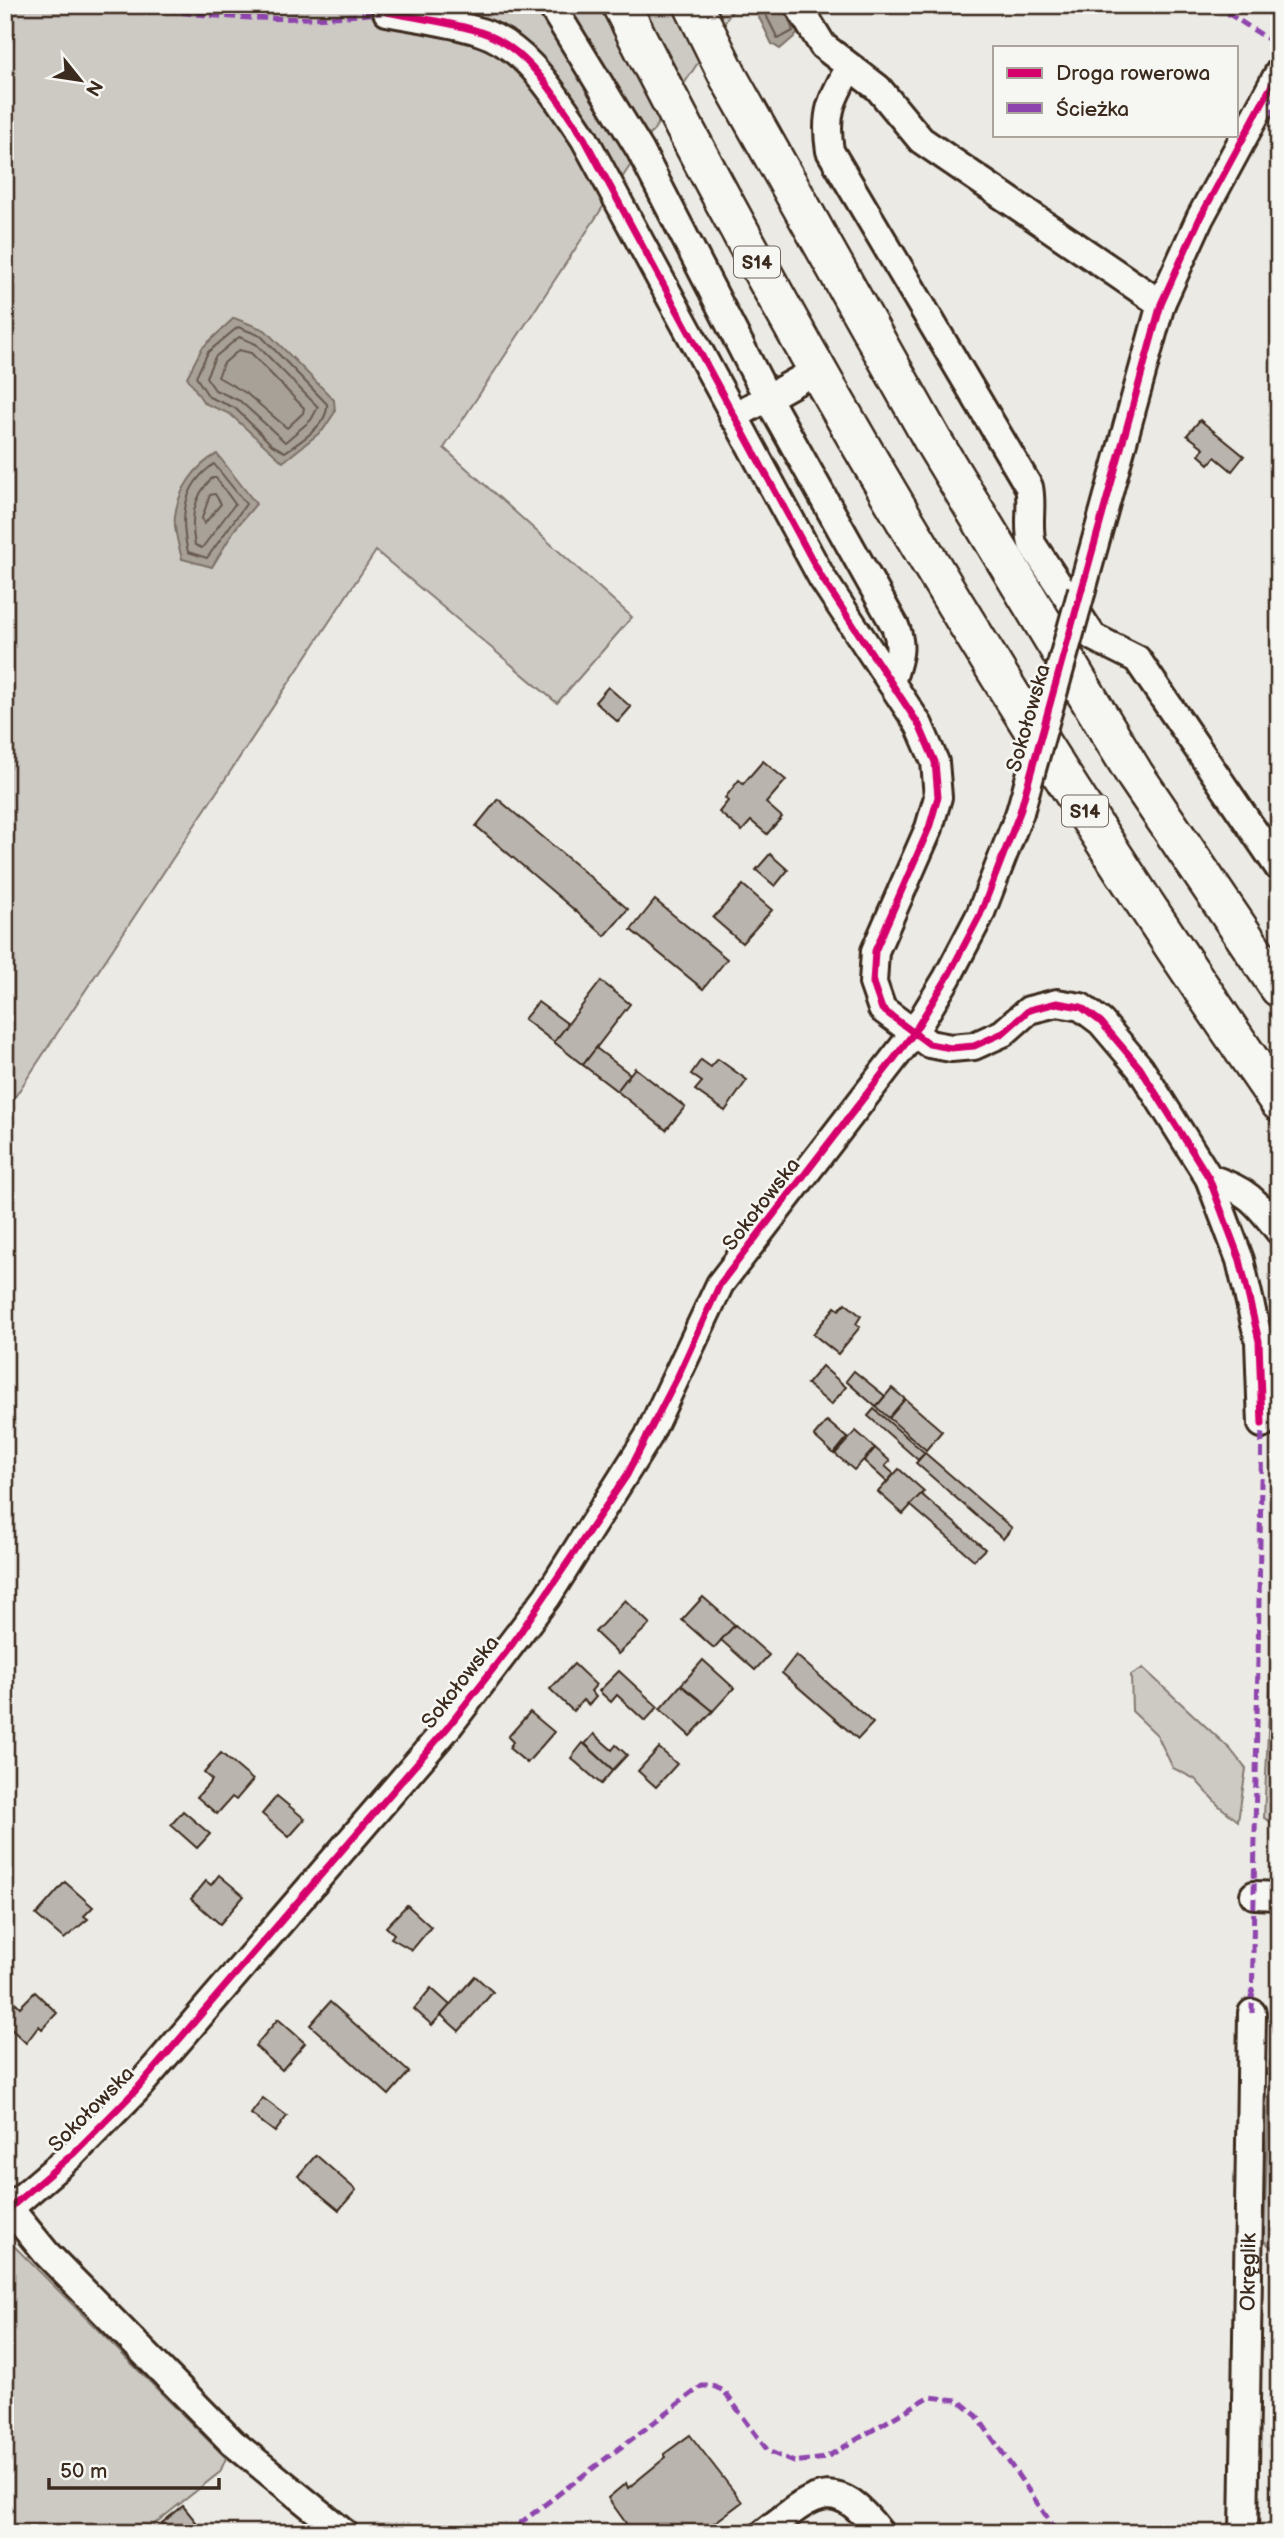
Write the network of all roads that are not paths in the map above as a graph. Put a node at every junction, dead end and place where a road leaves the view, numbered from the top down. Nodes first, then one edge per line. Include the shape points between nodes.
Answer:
1 (551, 5) edge
2 (621, 5) edge
3 (693, 5) edge
4 (798, 5) edge
5 (387, 12) dead end
6 (849, 68) junction
7 (1279, 72) edge
8 (1161, 304) junction
9 (817, 370) junction
10 (767, 397) junction
11 (733, 417) junction
12 (891, 682) junction
13 (1279, 868) edge
14 (1279, 988) edge
15 (913, 1034) junction
16 (1279, 1102) edge
17 (1209, 1178) junction
18 (1279, 1231) edge
19 (1262, 1424) dead end
20 (1252, 2013) dead end
21 (8, 2211) edge
22 (344, 2533) edge
23 (764, 2533) edge
24 (880, 2533) edge
25 (1244, 2533) edge

1 - 10 street via 640,150
2 - 9 highway, S14
3 - 14 highway via 729,78 933,441 1135,775
4 - 6 street via 824,47
5 - 11 street via 481,31 516,51 544,81 583,138
6 - 8 street via 878,88 921,139
6 - 13 street via 828,109 830,151 1030,487 1031,544 1093,637 1137,659
7 - 8 street, Sokołowska via 1200,218
8 - 15 street, Sokołowska, bridge via 1020,811 981,915
9 - 10 street
9 - 16 highway, S14 via 1031,729
10 - 11 street
10 - 12 street via 901,639
11 - 12 street via 822,578
12 - 15 street via 919,724 935,762 938,797 875,951 873,983 882,1009
15 - 17 street via 929,1044 974,1046 1003,1033 1029,1010 1057,1003 1081,1007 1101,1022 1140,1068
15 - 21 street, Sokołowska via 720,1284 627,1475 513,1643 449,1727 107,2122
17 - 18 street via 1239,1187
17 - 19 street via 1240,1260 1259,1341
20 - 25 street, Okręglik
21 - 22 street via 232,2442
23 - 24 street via 811,2499 834,2494 856,2504

